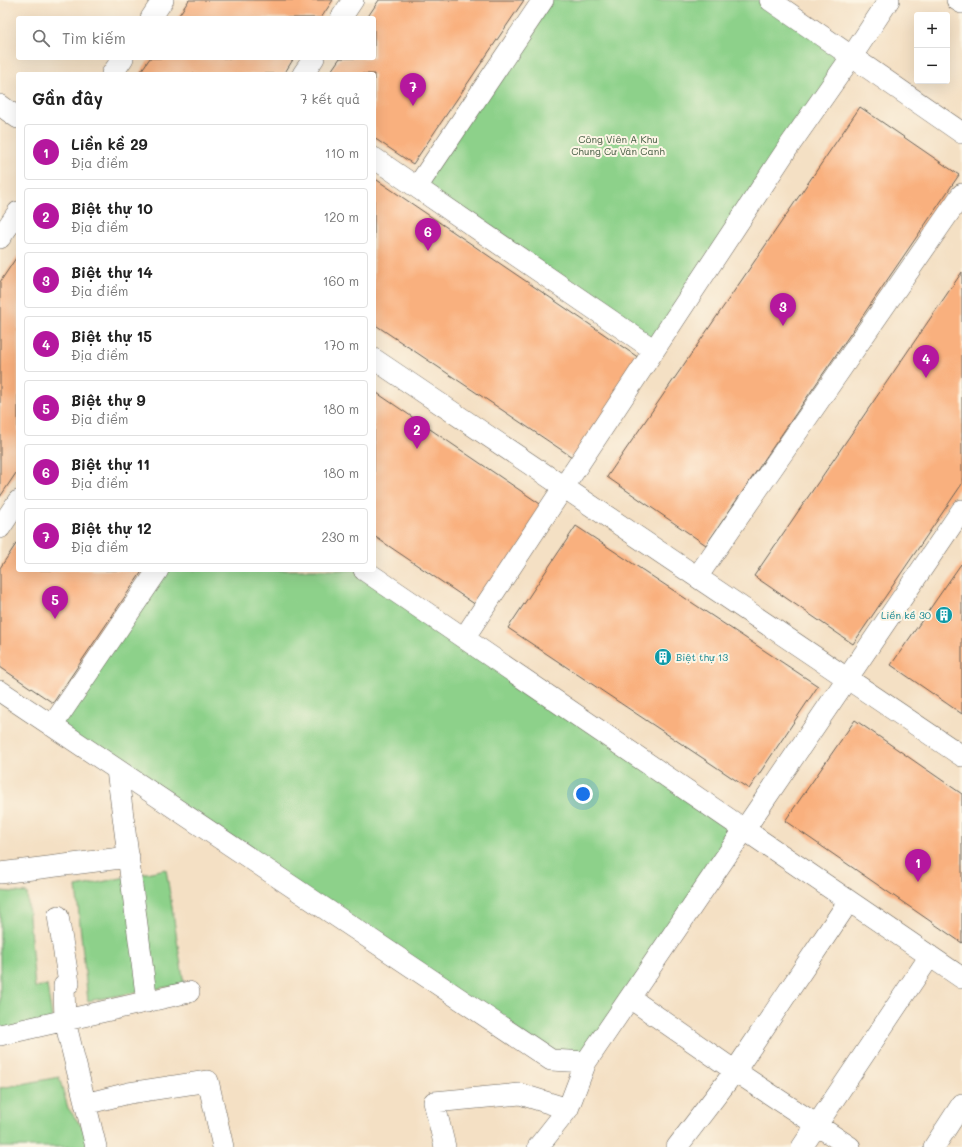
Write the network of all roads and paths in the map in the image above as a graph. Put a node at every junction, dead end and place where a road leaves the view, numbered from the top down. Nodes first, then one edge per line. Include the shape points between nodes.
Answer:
1 (163, 0) edge
2 (353, 0) edge
3 (543, 0) edge
4 (770, 0) edge
5 (890, 0) edge
6 (957, 0) edge
7 (962, 3) edge
8 (152, 16) edge
9 (342, 16) edge
10 (852, 56) junction
11 (122, 60) edge
12 (313, 60) edge
13 (113, 72) edge
14 (304, 72) edge
15 (0, 106) edge
16 (16, 117) edge
17 (962, 133) edge
18 (376, 159) edge
19 (417, 187) junction
20 (962, 194) edge
21 (16, 215) edge
22 (0, 238) edge
23 (654, 350) junction
24 (376, 360) edge
25 (564, 487) junction
26 (16, 504) edge
27 (962, 510) edge
28 (0, 528) edge
29 (955, 536) edge
30 (157, 572) edge
31 (367, 572) edge
32 (697, 577) junction
33 (464, 638) junction
34 (848, 678) junction
35 (0, 691) edge
36 (52, 726) junction
37 (962, 756) edge
38 (117, 770) junction
39 (744, 829) junction
40 (128, 857) junction
41 (0, 873) edge
42 (849, 901) junction
43 (58, 916) dead end
44 (930, 956) junction
45 (962, 978) edge
46 (188, 992) dead end
47 (630, 998) junction
48 (147, 1002) junction
49 (66, 1021) junction
50 (0, 1035) edge
51 (586, 1062) junction
52 (735, 1071) junction
53 (85, 1104) junction
54 (962, 1104) edge
55 (568, 1109) junction
56 (817, 1124) junction
57 (94, 1147) edge
58 (223, 1147) edge
59 (445, 1147) edge
60 (538, 1147) edge
61 (677, 1147) edge
62 (802, 1147) edge
63 (850, 1147) edge
64 (934, 1147) edge

1 - 8 street
2 - 9 street
3 - 19 street
4 - 10 street
5 - 10 street
6 - 7 street
10 - 17 street
10 - 23 street
11 - 13 street
12 - 14 street
15 - 16 street
18 - 19 street
19 - 23 street
20 - 32 street
21 - 22 street
23 - 25 street
24 - 25 street
25 - 32 street
25 - 33 street
26 - 28 street
27 - 29 street
29 - 34 street
30 - 36 street
31 - 33 street
32 - 34 street
33 - 39 street
34 - 37 street
34 - 39 street
35 - 36 street
36 - 38 street
38 - 40 street
38 - 51 street via 551,1060
39 - 42 street
39 - 47 street
40 - 41 street
40 - 48 street
42 - 44 street
42 - 52 street
43 - 49 street via 68,983 64,986
44 - 45 street
44 - 56 street
46 - 48 street
47 - 51 street
47 - 52 street
48 - 49 street
49 - 50 street
49 - 53 street
51 - 55 street
52 - 56 street
52 - 61 street
53 - 57 street
53 - 58 street via 129,1093 208,1081
54 - 64 street
55 - 59 street via 520,1094 434,1102
55 - 60 street
56 - 62 street
56 - 63 street

